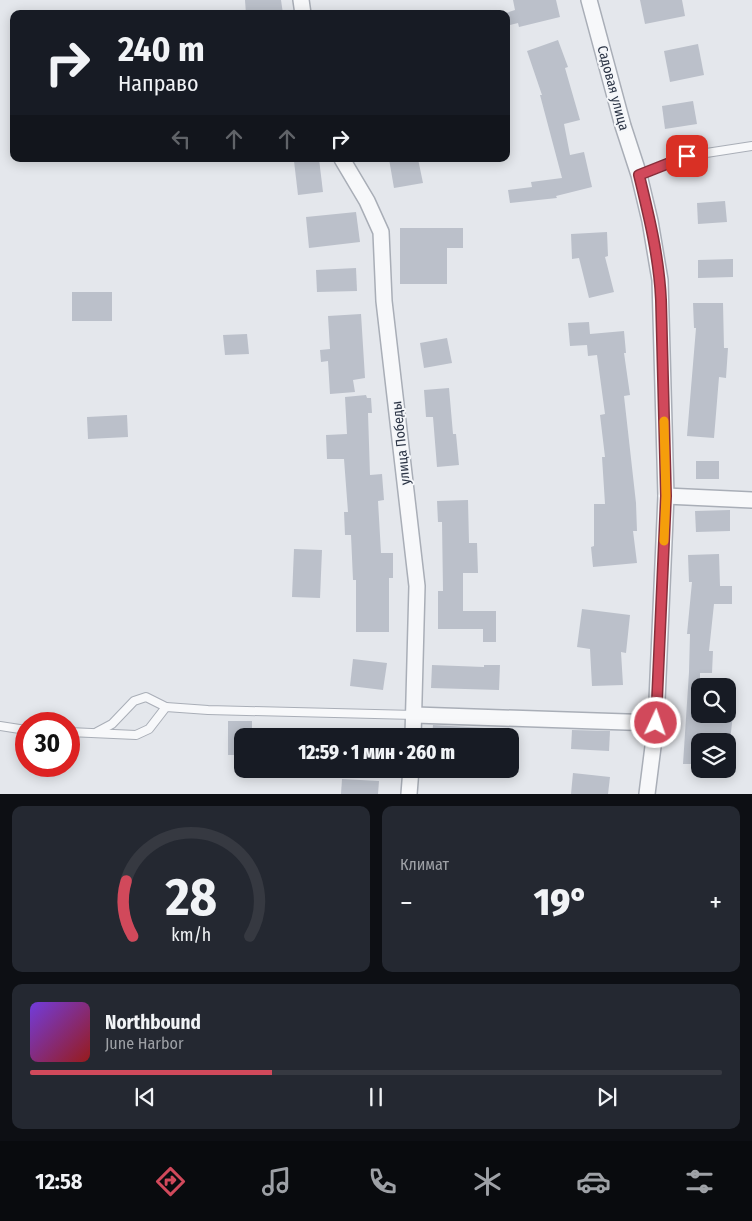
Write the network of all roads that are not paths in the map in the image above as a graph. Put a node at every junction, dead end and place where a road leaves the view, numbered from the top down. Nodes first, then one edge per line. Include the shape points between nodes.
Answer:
1 (589, 0) edge
2 (752, 146) edge
3 (344, 162) edge
4 (639, 175) junction
5 (666, 496) junction
6 (752, 500) edge
7 (166, 707) junction
8 (415, 715) junction
9 (656, 723) junction
10 (0, 726) edge
11 (15, 728) edge
12 (414, 728) edge
13 (80, 732) edge
14 (97, 732) junction
15 (410, 778) edge
16 (409, 794) edge
17 (647, 794) edge

1 - 4 street, Садовая улица
2 - 4 lane via 687,156
3 - 8 street, улица Победы via 381,232 384,301 418,586
4 - 5 street, Садовая улица via 660,280
5 - 6 street
5 - 9 street, Садовая улица
7 - 8 lane
7 - 14 lane via 150,729 136,735
7 - 14 lane via 146,697 134,702 112,724
8 - 9 street
8 - 12 street, улица Победы
9 - 17 street, Садовая улица
10 - 11 lane
13 - 14 lane
15 - 16 street

